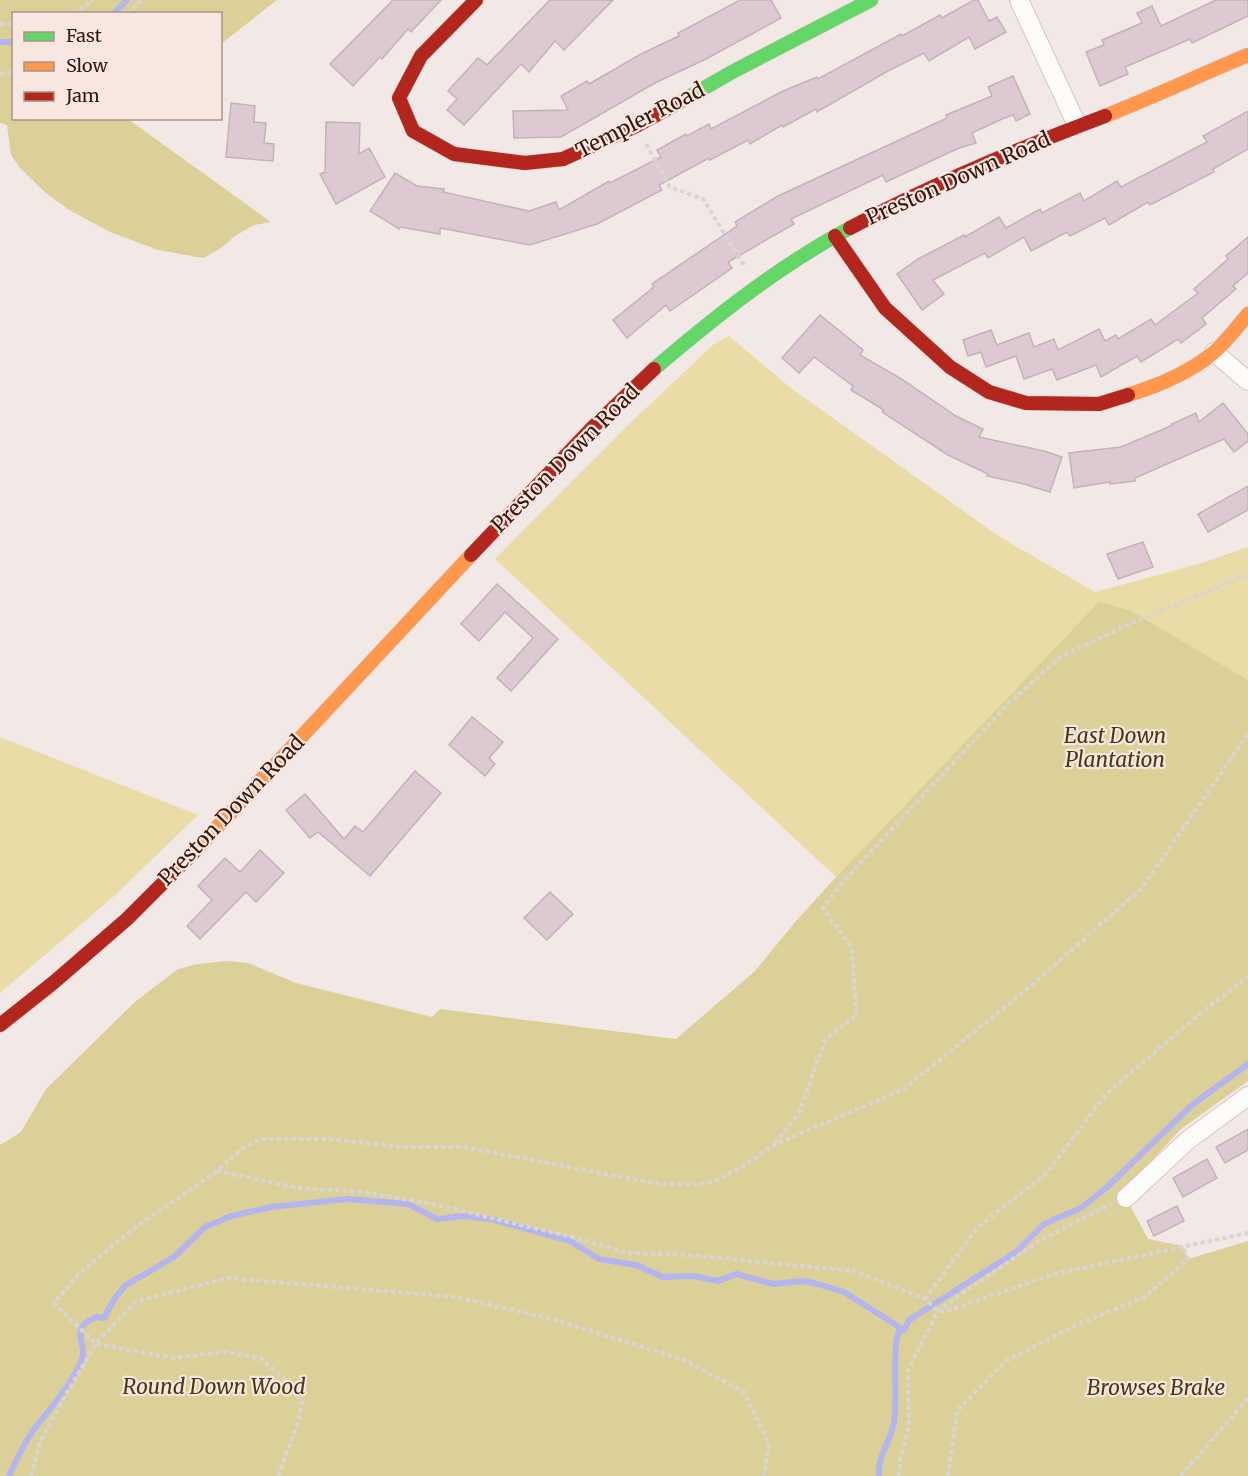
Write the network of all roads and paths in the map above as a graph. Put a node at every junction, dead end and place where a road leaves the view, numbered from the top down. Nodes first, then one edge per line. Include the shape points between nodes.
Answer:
1 (93, 0) edge
2 (142, 0) edge
3 (476, 0) edge
4 (871, 0) edge
5 (1019, 0) edge
6 (76, 12) edge
7 (129, 12) edge
8 (1248, 55) edge
9 (1077, 125) junction
10 (636, 126) junction
11 (835, 236) junction
12 (756, 285) junction
13 (1248, 314) edge
14 (1214, 352) junction
15 (1248, 381) edge
16 (1248, 575) edge
17 (1248, 734) edge
18 (1248, 976) edge
19 (0, 1025) edge
20 (1248, 1096) edge
21 (774, 1145) junction
22 (217, 1171) junction
23 (1126, 1198) joint
24 (1248, 1233) edge
25 (1183, 1246) junction
26 (925, 1299) junction
27 (938, 1311) junction
28 (96, 1344) junction
29 (1248, 1398) edge
30 (31, 1476) edge
31 (278, 1476) edge
32 (764, 1476) edge
33 (899, 1476) edge
34 (948, 1476) edge
35 (1182, 1476) edge

1 - 6 path
2 - 7 path
3 - 10 street, Templer Road via 421,56 399,98 413,131 454,154 525,163 563,159
4 - 10 street, Templer Road
5 - 9 street
8 - 9 street, Preston Down Road via 1166,92
9 - 11 street, Preston Down Road via 891,206
10 - 12 path via 670,187 703,199
11 - 12 street, Preston Down Road
11 - 14 street via 885,308 950,367 989,392 1026,403 1099,404 1182,373
12 - 19 street, Preston Down Road via 646,376 592,428 127,919
13 - 14 street
14 - 15 street
16 - 21 path via 1060,657 1007,705 840,885 823,908 852,948 856,1015 825,1040 799,1113
17 - 21 path via 1142,888 1034,983 904,1089
18 - 26 path via 1105,1095 1047,1173 978,1227
20 - 23 street via 1188,1140
21 - 22 path via 714,1182 690,1185 653,1183 464,1147 404,1147 319,1139 261,1139 244,1147
22 - 26 path via 299,1188 362,1192 428,1203 628,1253 854,1271
22 - 28 path via 133,1229 79,1274 54,1303
23 - 27 path via 1041,1240
24 - 25 path
25 - 27 path via 1055,1274
25 - 34 path via 1188,1259 1145,1298 1074,1326 1006,1361 957,1411
26 - 27 path
27 - 33 path via 908,1370 909,1426
28 - 30 path via 39,1445
28 - 31 path via 173,1358 224,1352 260,1358 287,1381 302,1403
28 - 32 path via 135,1302 227,1278 456,1297 552,1319 684,1360 744,1392 769,1443
29 - 35 path

